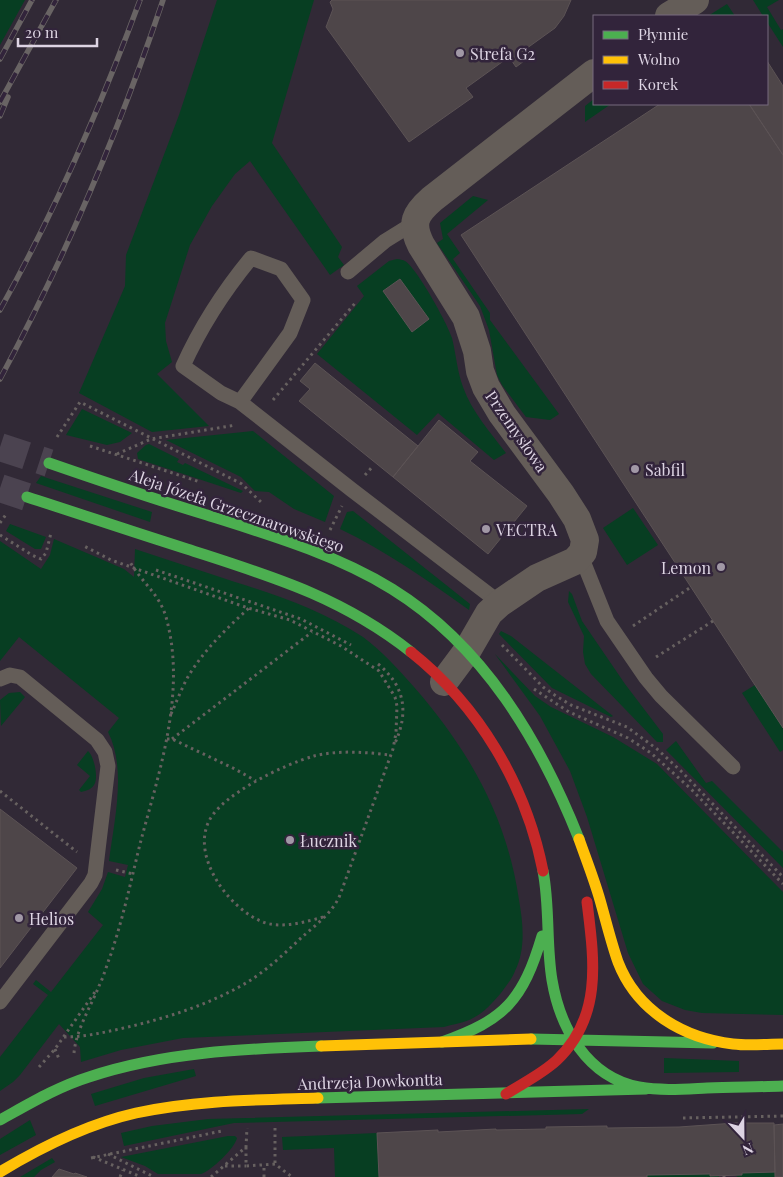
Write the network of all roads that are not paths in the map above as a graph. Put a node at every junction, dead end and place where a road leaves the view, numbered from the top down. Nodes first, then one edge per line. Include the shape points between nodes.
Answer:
1 (695, 0) edge
2 (671, 15) edge
3 (593, 74) edge
4 (414, 223) junction
5 (348, 272) dead end
6 (240, 402) junction
7 (49, 464) tunnel mouth
8 (27, 497) tunnel mouth
9 (581, 556) junction
10 (500, 603) junction
11 (467, 651) junction
12 (0, 679) edge
13 (444, 682) junction
14 (733, 768) dead end
15 (573, 827) junction
16 (548, 907) junction
17 (0, 1002) edge
18 (573, 1039) junction
19 (442, 1042) junction
20 (727, 1043) junction
21 (783, 1044) edge
22 (783, 1086) edge
23 (652, 1089) junction
24 (506, 1094) junction
25 (0, 1120) edge
26 (0, 1172) edge

1 - 2 street
3 - 4 street via 432,199 422,208
4 - 5 lane via 384,241
4 - 9 street, Przemysłowa via 421,245 466,317 486,387 577,519 585,540
6 - 6 lane via 221,393 183,366 224,292 251,258 281,269 303,300 290,334
6 - 10 lane
7 - 11 main road, Aleja Józefa Grzecznarowskiego via 271,536 359,571 409,600
8 - 13 main road via 316,594 390,636
9 - 10 street via 537,578
9 - 14 lane, Przemysłowa via 607,621 639,668 661,696
10 - 11 street via 490,613
11 - 13 street
11 - 15 main road, Aleja Józefa Grzecznarowskiego via 520,716 553,776
12 - 17 lane via 10,675 20,677 97,740 105,752 108,766 95,874 91,883
13 - 16 main road via 490,740 516,787 533,831
15 - 18 main road via 587,898 594,981 591,1004
15 - 20 main road, Aleja Józefa Grzecznarowskiego via 596,886 618,960 635,992 646,1006 667,1022
16 - 18 main road via 549,961 556,1003
16 - 19 main road via 535,961 514,1001 486,1025
18 - 19 main road
18 - 20 main road
18 - 23 main road, Andrzeja Dowkontta via 585,1058 602,1072 623,1083
18 - 24 main road via 555,1061
19 - 25 main road via 175,1055 81,1079 46,1093
20 - 21 main road
22 - 23 main road, Andrzeja Dowkontta
23 - 24 main road, Andrzeja Dowkontta
24 - 26 main road, Andrzeja Dowkontta via 228,1101 155,1109 92,1126 46,1145

